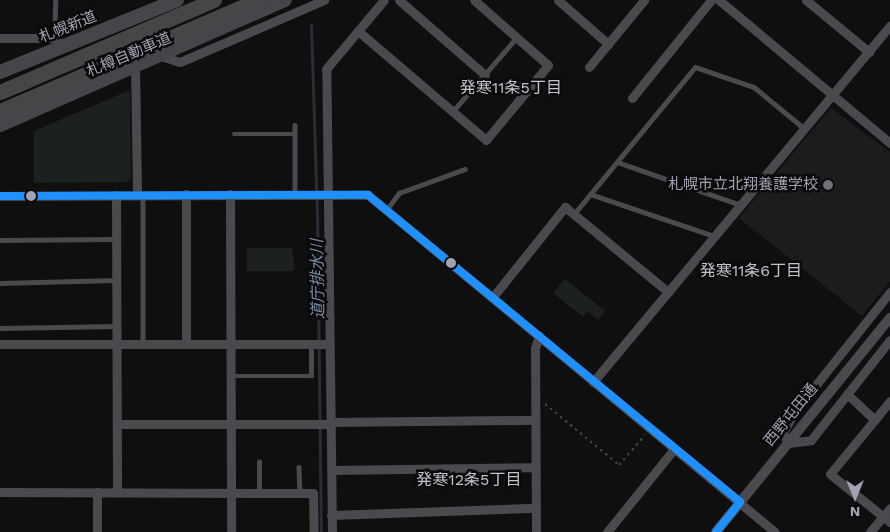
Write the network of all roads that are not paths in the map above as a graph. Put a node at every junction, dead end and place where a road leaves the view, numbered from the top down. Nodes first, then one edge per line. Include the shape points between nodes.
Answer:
1 (55, 0) edge
2 (214, 0) edge
3 (258, 0) edge
4 (285, 0) edge
5 (324, 0) edge
6 (384, 0) edge
7 (399, 0) edge
8 (474, 0) edge
9 (558, 0) edge
10 (644, 0) edge
11 (711, 0) edge
12 (718, 0) edge
13 (806, 0) edge
14 (172, 2) edge
15 (151, 6) edge
16 (890, 26) edge
17 (358, 30) junction
18 (0, 38) edge
19 (517, 38) junction
20 (59, 42) junction
21 (608, 44) junction
22 (869, 52) junction
23 (156, 54) junction
24 (135, 64) junction
25 (589, 67) dead end
26 (0, 72) edge
27 (485, 75) junction
28 (0, 92) edge
29 (833, 95) junction
30 (632, 98) dead end
31 (0, 111) edge
32 (452, 112) junction
33 (0, 125) edge
34 (295, 125) dead end
35 (805, 129) junction
36 (234, 134) dead end
37 (295, 134) junction
38 (890, 143) edge
39 (617, 162) junction
40 (465, 169) dead end
41 (325, 193) junction
42 (186, 194) junction
43 (230, 194) junction
44 (295, 194) junction
45 (590, 194) junction
46 (116, 195) junction
47 (140, 195) junction
48 (0, 196) edge
49 (741, 205) junction
50 (387, 209) junction
51 (574, 214) junction
52 (715, 236) junction
53 (117, 238) junction
54 (0, 240) edge
55 (117, 280) junction
56 (0, 283) edge
57 (668, 292) junction
58 (890, 292) edge
59 (492, 298) junction
60 (890, 318) edge
61 (118, 326) junction
62 (0, 328) edge
63 (539, 336) junction
64 (890, 340) edge
65 (0, 344) edge
66 (118, 344) junction
67 (143, 344) junction
68 (186, 344) junction
69 (230, 344) junction
70 (327, 344) junction
71 (312, 345) junction
72 (230, 376) junction
73 (593, 382) junction
74 (847, 394) junction
75 (890, 401) edge
76 (535, 420) junction
77 (875, 420) junction
78 (118, 424) junction
79 (231, 424) junction
80 (326, 424) junction
81 (788, 443) junction
82 (674, 450) junction
83 (260, 462) dead end
84 (536, 466) junction
85 (300, 467) dead end
86 (332, 470) junction
87 (0, 492) edge
88 (97, 492) junction
89 (117, 492) junction
90 (231, 492) junction
91 (259, 492) junction
92 (300, 493) junction
93 (740, 502) junction
94 (536, 508) junction
95 (890, 508) edge
96 (332, 514) junction
97 (887, 519) edge
98 (97, 532) edge
99 (230, 532) edge
100 (314, 532) edge
101 (332, 532) edge
102 (536, 532) edge
103 (607, 532) edge
104 (716, 532) edge
105 (774, 532) edge
106 (870, 532) edge

1 - 20 lane
2 - 28 highway, 札樽自動車道
3 - 31 highway, 札樽自動車道
4 - 23 highway
5 - 23 street via 180,62
6 - 17 street
7 - 27 street
8 - 19 street
9 - 21 street
10 - 21 street
11 - 30 street
12 - 29 street
13 - 22 street
14 - 15 highway, 札幌新道
15 - 20 highway, 札幌新道
16 - 22 street
17 - 32 street
17 - 41 street via 326,69
18 - 20 street
19 - 27 lane
19 - 32 street via 548,65 486,140
20 - 26 highway, 札幌新道
21 - 25 street
22 - 29 street
23 - 24 highway
24 - 33 highway
24 - 47 street
27 - 32 lane
29 - 35 street
29 - 38 street
34 - 37 lane
35 - 39 lane via 754,87 695,67
35 - 49 street
36 - 37 lane
37 - 44 lane
39 - 45 lane
39 - 49 lane
40 - 50 lane via 399,193
41 - 44 street
41 - 50 street via 368,195
41 - 70 street
42 - 43 street
42 - 47 street
42 - 68 street
43 - 44 street
43 - 69 street
45 - 51 lane
45 - 52 lane
46 - 47 street
46 - 48 street
46 - 53 street
47 - 67 lane
49 - 52 street
50 - 59 street
51 - 57 street
51 - 59 street via 565,207
52 - 57 street
53 - 54 lane
53 - 55 street
55 - 56 lane
55 - 61 street
57 - 73 street
58 - 81 street via 795,411 784,433
59 - 63 street
60 - 81 street, 西野屯田通
61 - 62 lane
61 - 66 street
63 - 73 street
63 - 76 street via 535,348
64 - 74 street
65 - 66 street
66 - 67 street
66 - 78 street
67 - 68 street
68 - 69 street
69 - 71 street
69 - 72 street
70 - 71 street
70 - 80 street
71 - 72 lane via 311,376
72 - 79 street
73 - 82 street
74 - 77 street
74 - 81 street via 811,440
75 - 77 street
76 - 80 street
76 - 84 street
77 - 97 street via 830,474
78 - 79 street
78 - 89 street
79 - 80 street
79 - 90 street
80 - 86 street
81 - 93 street, 西野屯田通
82 - 93 street
82 - 103 street
83 - 91 lane
84 - 86 street
84 - 94 street
85 - 92 lane
86 - 96 street
87 - 88 street
88 - 89 street
88 - 98 street
89 - 90 street
90 - 91 street
90 - 99 street
91 - 92 street
92 - 100 street via 314,493
93 - 104 street, 西野屯田通
93 - 105 street
94 - 96 street
94 - 102 street
95 - 97 street
96 - 101 street
97 - 106 street

